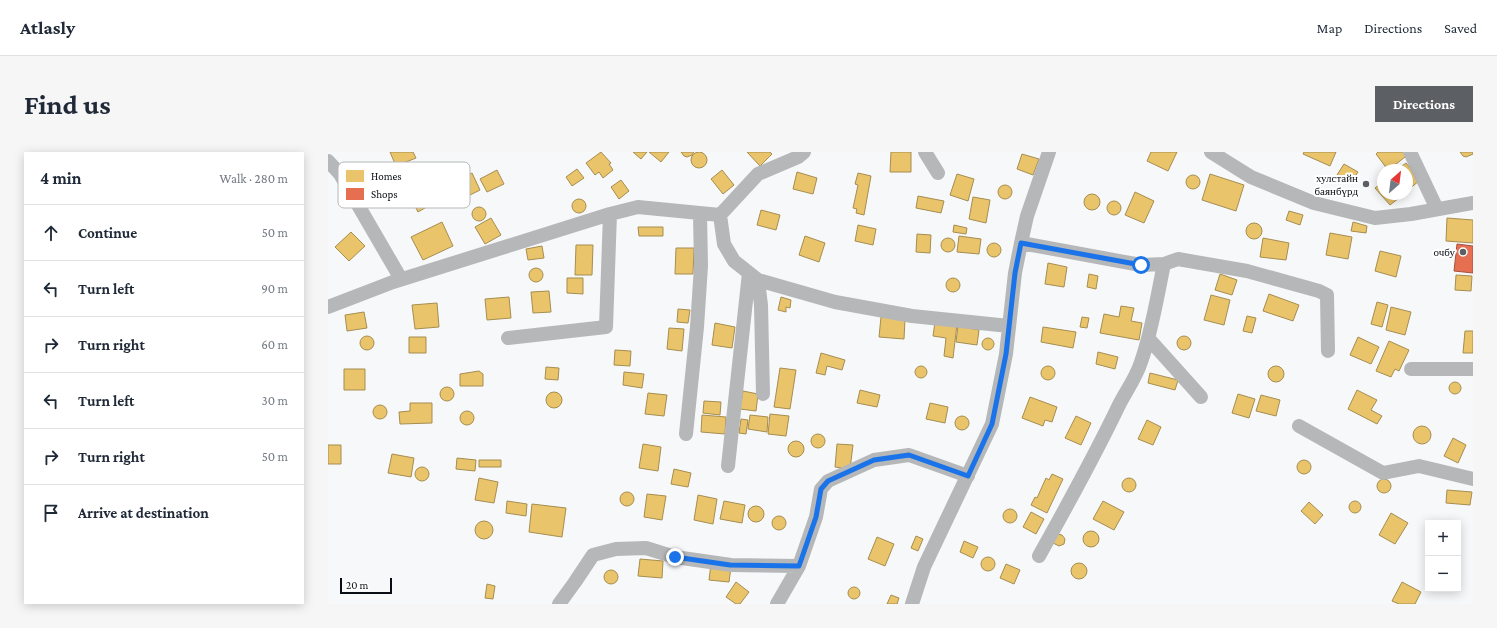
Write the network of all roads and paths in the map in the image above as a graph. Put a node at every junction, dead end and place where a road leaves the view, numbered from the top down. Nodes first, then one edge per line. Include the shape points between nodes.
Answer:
1 (925, 152) edge
2 (1049, 152) edge
3 (1211, 152) edge
4 (1410, 152) edge
5 (798, 154) edge
6 (328, 161) edge
7 (338, 172) edge
8 (938, 173) dead end
9 (1473, 203) edge
10 (360, 208) edge
11 (1437, 210) junction
12 (610, 214) junction
13 (700, 214) junction
14 (720, 215) junction
15 (1021, 243) junction
16 (1164, 264) junction
17 (753, 277) junction
18 (401, 279) junction
19 (328, 307) edge
20 (1009, 326) junction
21 (508, 338) dead end
22 (1148, 338) junction
23 (1328, 351) dead end
24 (1411, 369) dead end
25 (1473, 369) edge
26 (763, 394) dead end
27 (1202, 397) dead end
28 (1298, 426) dead end
29 (686, 434) dead end
30 (728, 466) dead end
31 (968, 476) junction
32 (1473, 479) edge
33 (1039, 556) dead end
34 (799, 566) junction
35 (559, 604) edge
36 (777, 604) edge
37 (912, 604) edge

1 - 8 street
2 - 15 street via 1027,216
3 - 11 street via 1251,177 1314,203 1375,218
4 - 11 street
5 - 14 street via 758,174
6 - 7 street
9 - 11 street
10 - 18 street
12 - 13 street via 638,207
12 - 18 street
12 - 21 street via 606,327
13 - 14 street
13 - 29 street via 701,266
14 - 17 street via 724,244 734,262
15 - 16 street via 1141,265
15 - 20 street
16 - 22 street
16 - 23 street via 1178,258 1246,271 1327,295
17 - 20 street via 835,302 866,308 912,316
17 - 26 street via 761,305
17 - 30 street
18 - 19 street
20 - 31 street via 992,424
22 - 27 street
22 - 33 street via 1134,379
24 - 25 street
28 - 32 street via 1384,473 1420,466
31 - 34 street via 909,455 874,460 828,481 821,489 816,517
31 - 37 street via 924,568
34 - 35 street via 730,565 675,557 646,548 616,549 593,555
34 - 36 street

